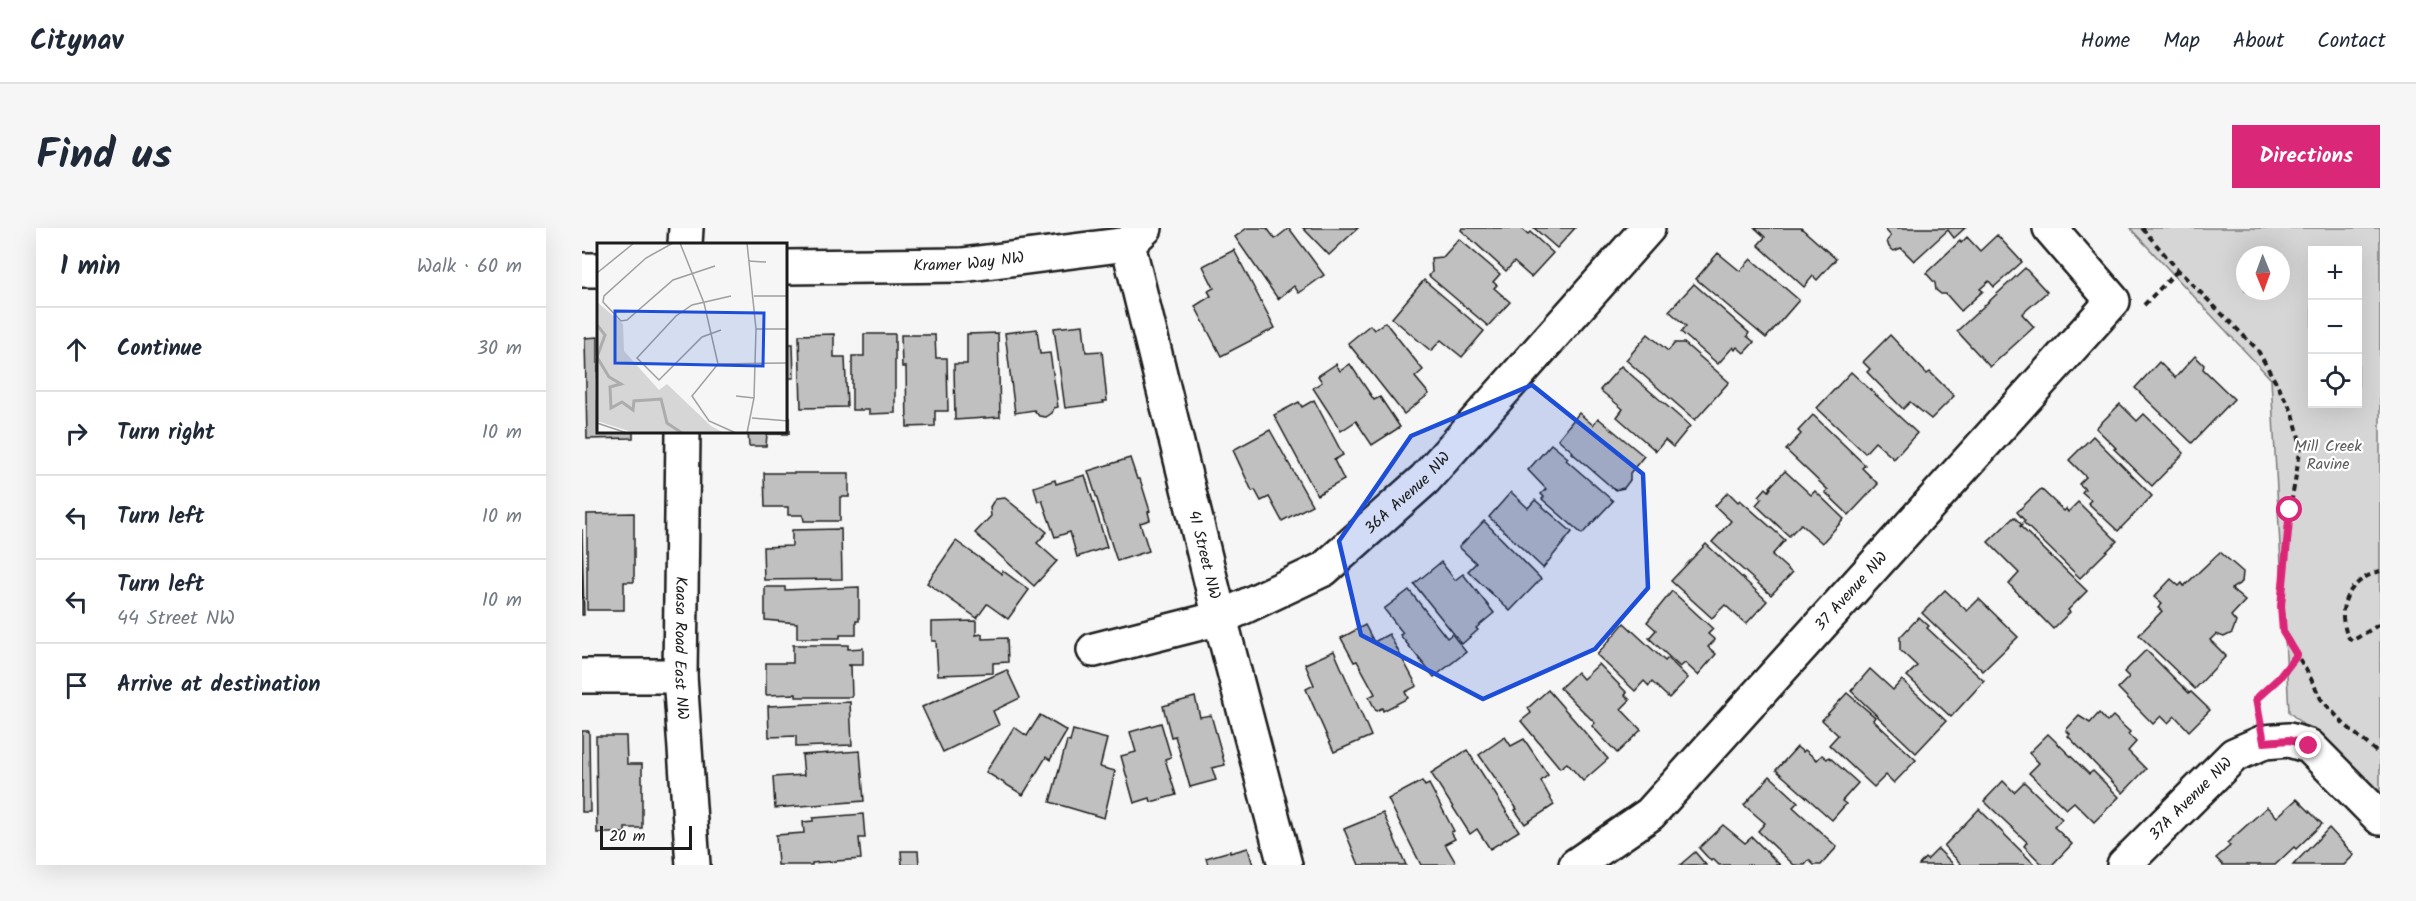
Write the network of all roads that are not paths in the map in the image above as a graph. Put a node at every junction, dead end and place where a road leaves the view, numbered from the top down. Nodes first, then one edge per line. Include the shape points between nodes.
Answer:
1 (686, 228) edge
2 (1648, 228) edge
3 (2050, 228) edge
4 (1136, 236) edge
5 (685, 243) edge
6 (788, 267) edge
7 (683, 434) edge
8 (1220, 618) junction
9 (1094, 650) dead end
10 (582, 676) edge
11 (680, 676) junction
12 (2380, 818) edge
13 (693, 865) edge
14 (1285, 865) edge
15 (1576, 865) edge
16 (2124, 865) edge

1 - 5 street
2 - 8 street, 36A Avenue NW via 1425,479 1324,569
3 - 15 street, 37 Avenue NW via 2113,301 1650,814
4 - 6 street, Kramer Way NW via 962,265
4 - 8 street, 41 Street NW
7 - 11 street, Kaasa Road East NW
8 - 9 street, 36A Avenue NW
8 - 14 street, 41 Street NW
10 - 11 street
11 - 13 street, Kaasa Road East NW
12 - 16 street, 37A Avenue NW via 2309,746 2289,740 2264,742 2234,755

